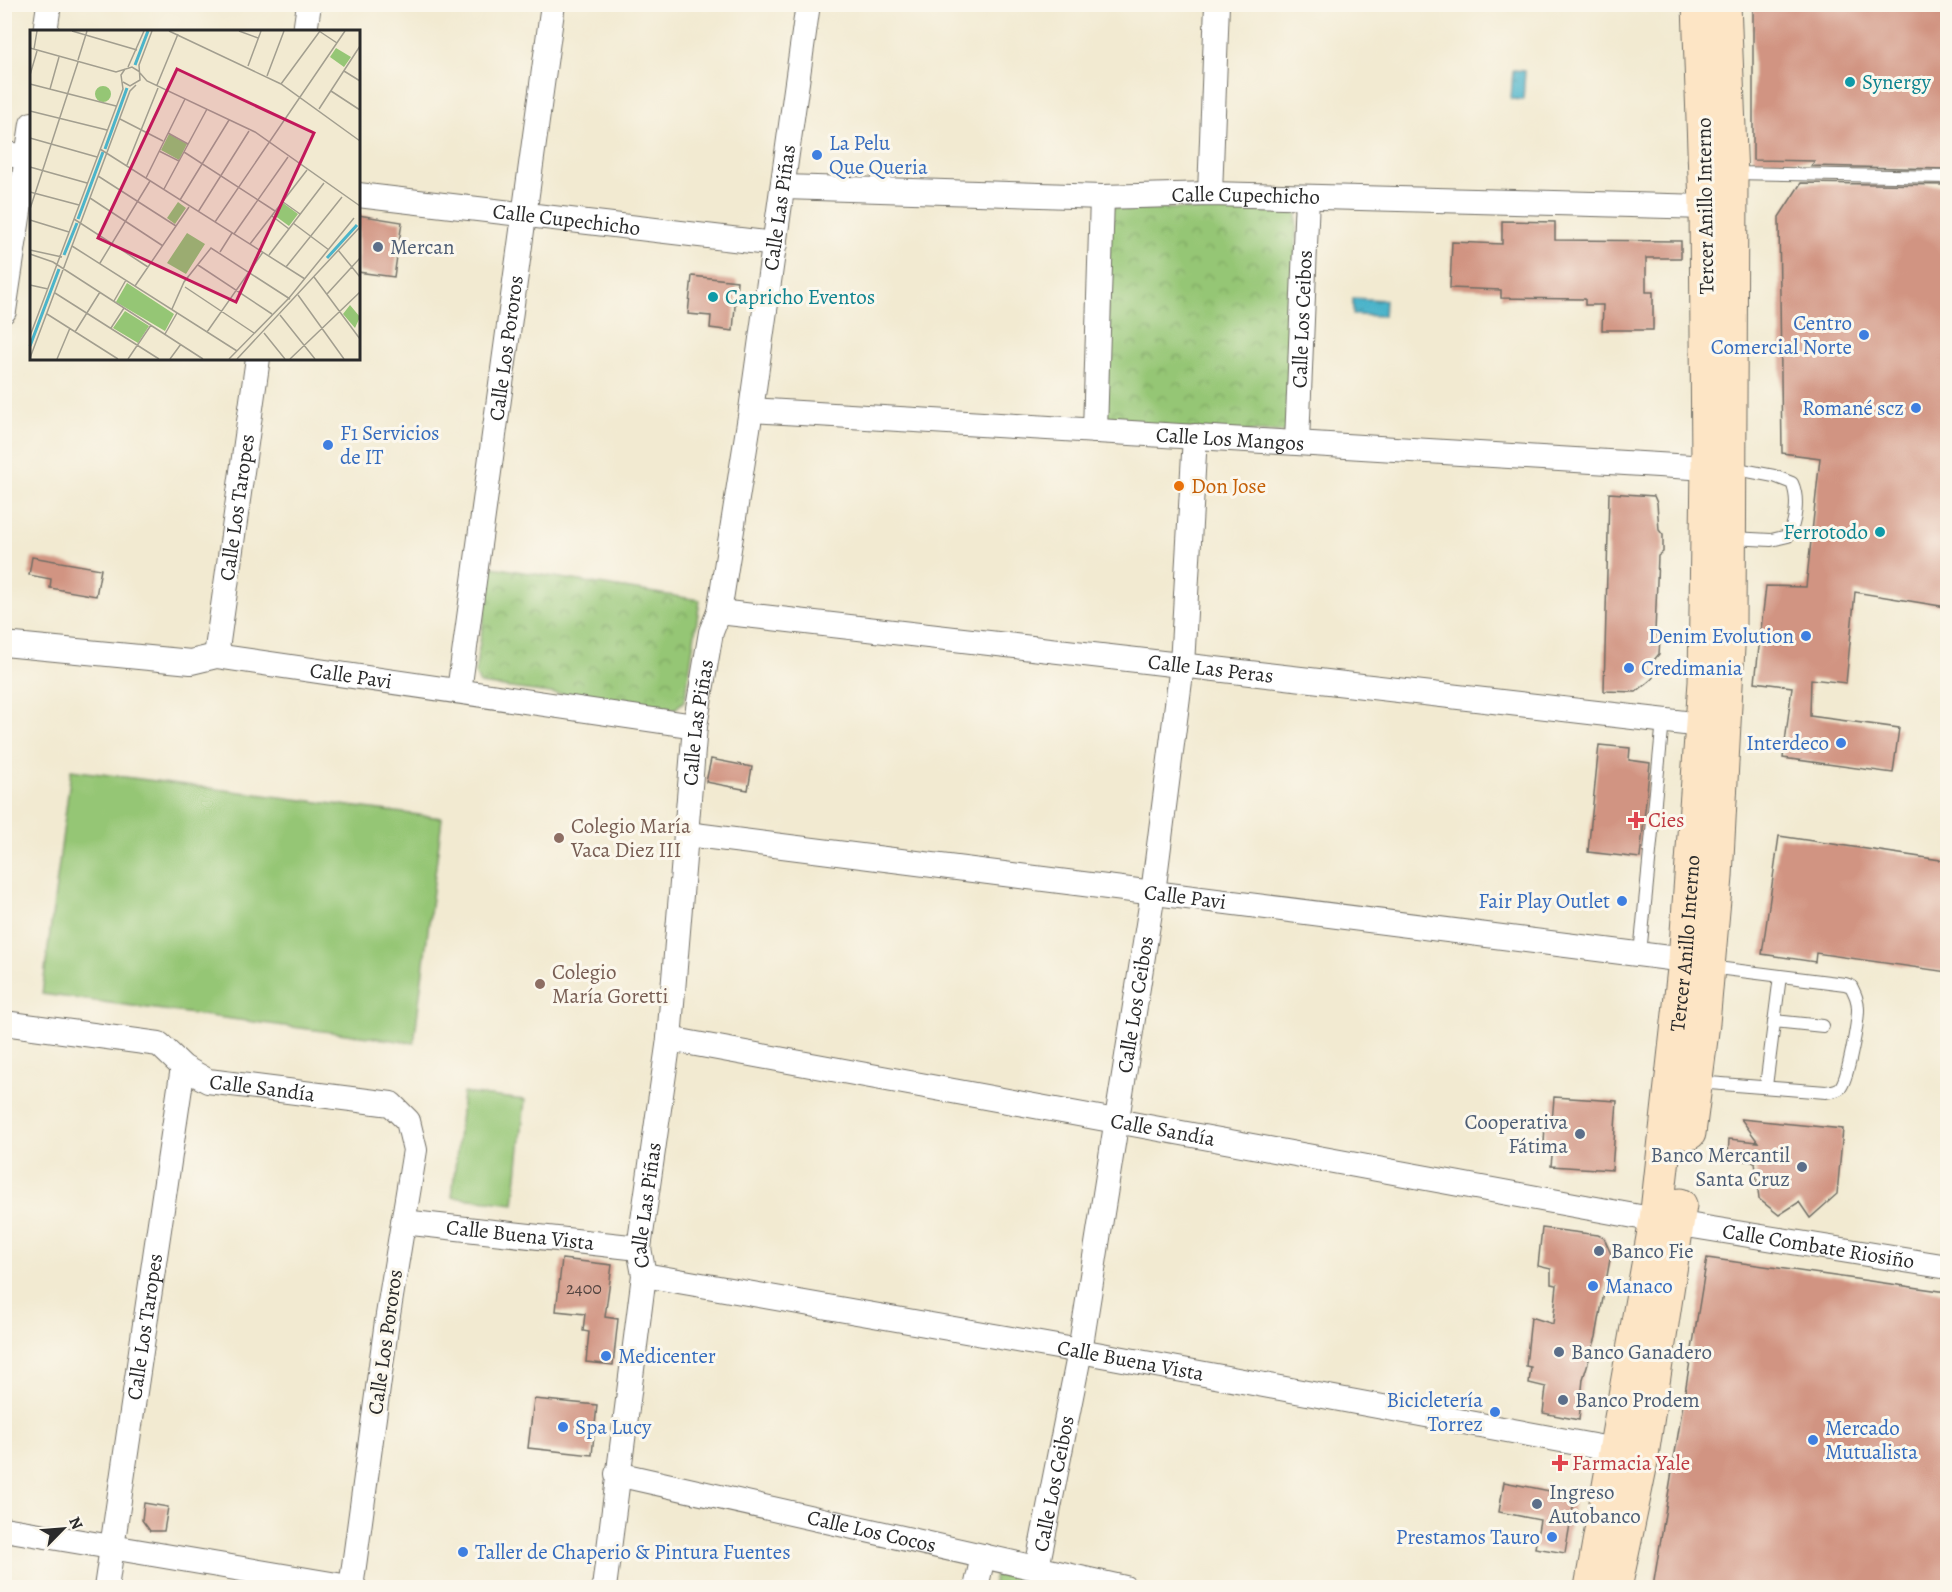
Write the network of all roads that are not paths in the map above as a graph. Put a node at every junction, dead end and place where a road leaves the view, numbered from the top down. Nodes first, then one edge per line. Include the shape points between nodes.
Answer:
1 (49, 4) edge
2 (309, 4) edge
3 (553, 4) edge
4 (808, 4) edge
5 (1217, 4) edge
6 (1699, 4) edge
7 (1724, 4) edge
8 (45, 30) edge
9 (305, 30) edge
10 (30, 130) edge
11 (21, 156) edge
12 (1730, 173) junction
13 (1947, 177) edge
14 (784, 187) junction
15 (1210, 194) junction
16 (360, 195) edge
17 (1102, 197) junction
18 (1307, 197) junction
19 (1706, 207) junction
20 (524, 215) junction
21 (775, 244) junction
22 (4, 311) edge
23 (258, 360) edge
24 (751, 410) junction
25 (1095, 431) junction
26 (1195, 436) junction
27 (1297, 442) junction
28 (1720, 468) junction
29 (1730, 538) junction
30 (719, 612) junction
31 (4, 644) edge
32 (216, 656) junction
33 (1182, 665) junction
34 (459, 691) junction
35 (1663, 720) junction
36 (1702, 725) junction
37 (695, 726) junction
38 (687, 834) junction
39 (1153, 893) junction
40 (1640, 954) junction
41 (1696, 964) junction
42 (1780, 976) junction
43 (1774, 1020) junction
44 (4, 1023) edge
45 (1823, 1026) dead end
46 (669, 1039) junction
47 (183, 1067) junction
48 (1695, 1082) junction
49 (1766, 1086) junction
50 (391, 1104) joint
51 (1119, 1120) junction
52 (1667, 1221) junction
53 (403, 1222) junction
54 (639, 1248) junction
55 (1947, 1267) edge
56 (644, 1275) junction
57 (1080, 1351) junction
58 (1615, 1450) junction
59 (617, 1474) junction
60 (4, 1529) edge
61 (112, 1547) junction
62 (983, 1556) junction
63 (1037, 1568) junction
64 (106, 1587) edge
65 (352, 1587) edge
66 (604, 1587) edge
67 (976, 1587) edge
68 (1125, 1587) edge
69 (1591, 1587) edge
70 (1615, 1587) edge

1 - 8 street
2 - 9 street
3 - 20 street, Calle Los Pororos
4 - 14 street, Calle Las Piñas
5 - 15 street
6 - 19 main road, Tercer Anillo Interno
7 - 12 main road, Tercer Anillo Interno
10 - 11 street
11 - 22 street
12 - 13 lane
12 - 28 main road, Tercer Anillo Interno
14 - 17 street, Calle Cupechicho
14 - 21 street, Calle Las Piñas
15 - 17 street, Calle Cupechicho
15 - 18 street, Calle Cupechicho
16 - 20 street, Calle Cupechicho
17 - 25 street
18 - 19 street, Calle Cupechicho
18 - 27 street, Calle Los Ceibos
19 - 28 main road, Tercer Anillo Interno
20 - 21 street, Calle Cupechicho
20 - 34 street, Calle Los Pororos
21 - 24 street, Calle Las Piñas
23 - 32 street, Calle Los Taropes
24 - 25 street, Calle Los Mangos
24 - 30 street, Calle Las Piñas
25 - 26 street, Calle Los Mangos
26 - 27 street, Calle Los Mangos
26 - 33 street, Calle Los Ceibos
27 - 28 street, Calle Los Mangos
28 - 29 main road, Tercer Anillo Interno
28 - 29 lane via 1774,476 1792,483 1797,498 1788,536 1771,540
28 - 36 main road, Tercer Anillo Interno
29 - 41 main road, Tercer Anillo Interno via 1724,738
30 - 33 street, Calle Las Peras
30 - 37 street, Calle Las Piñas via 711,632
31 - 32 street, Calle Pavi via 191,662
32 - 34 street, Calle Pavi
33 - 35 street, Calle Las Peras
33 - 39 street, Calle Los Ceibos
34 - 37 street, Calle Pavi
35 - 36 street, Calle Las Peras
35 - 40 lane
36 - 41 main road, Tercer Anillo Interno
37 - 38 street, Calle Las Piñas
38 - 39 street, Calle Pavi
38 - 46 street, Calle Las Piñas
39 - 40 street, Calle Pavi
39 - 51 street, Calle Los Ceibos
40 - 41 street, Calle Pavi
41 - 42 lane
41 - 48 main road, Tercer Anillo Interno
41 - 52 main road, Tercer Anillo Interno
42 - 43 lane
42 - 49 lane via 1851,986 1858,1010 1840,1088 1826,1092
43 - 45 lane
43 - 49 lane
44 - 47 street, Calle Sandía via 159,1044
46 - 51 street, Calle Sandía
46 - 54 street, Calle Las Piñas
47 - 50 street, Calle Sandía via 208,1081
47 - 61 street, Calle Los Taropes
48 - 49 lane
48 - 52 main road, Tercer Anillo Interno
50 - 53 street, Calle Los Pororos via 408,1120 415,1150
51 - 52 street, Calle Sandía
51 - 57 street, Calle Los Ceibos
52 - 55 street, Calle Combate Riosiño
52 - 58 main road, Tercer Anillo Interno
52 - 70 main road, Tercer Anillo Interno via 1640,1468
53 - 54 street, Calle Buena Vista
53 - 65 street, Calle Los Pororos
54 - 56 street, Calle Las Piñas
56 - 57 street, Calle Buena Vista
56 - 59 street, Calle Las Piñas
57 - 58 street, Calle Buena Vista
57 - 63 street, Calle Los Ceibos
58 - 69 main road, Tercer Anillo Interno
59 - 62 street, Calle Los Cocos
59 - 66 street, Calle Las Piñas
60 - 61 street
61 - 64 street, Calle Los Taropes
61 - 65 street
62 - 63 street, Calle Los Cocos
62 - 67 street
63 - 68 street, Calle Los Cocos

